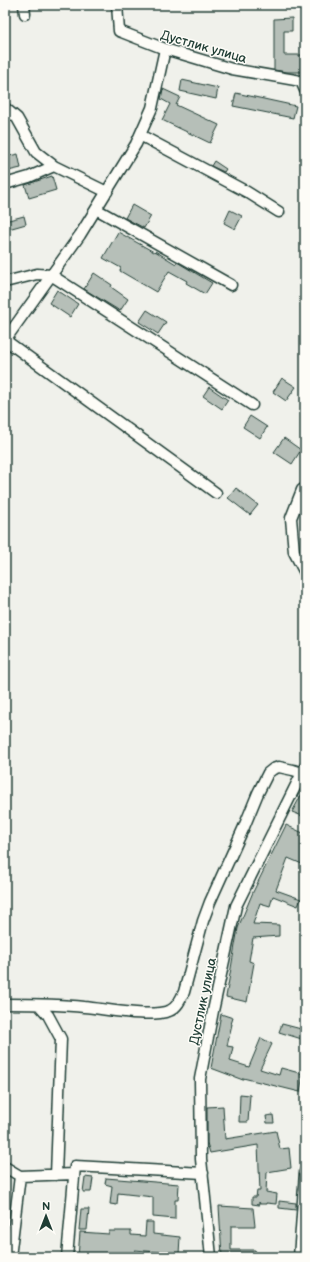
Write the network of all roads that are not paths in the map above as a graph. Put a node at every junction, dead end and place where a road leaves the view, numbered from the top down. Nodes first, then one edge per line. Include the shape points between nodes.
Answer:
1 (117, 5) edge
2 (165, 49) junction
3 (305, 90) edge
4 (5, 108) edge
5 (140, 135) junction
6 (54, 166) junction
7 (5, 184) edge
8 (107, 192) junction
9 (96, 209) junction
10 (279, 212) dead end
11 (51, 275) junction
12 (5, 282) edge
13 (230, 285) dead end
14 (5, 340) edge
15 (252, 405) dead end
16 (305, 488) edge
17 (216, 493) dead end
18 (305, 573) edge
19 (303, 770) edge
20 (5, 1004) edge
21 (39, 1005) junction
22 (5, 1167) edge
23 (305, 1172) edge
24 (202, 1173) junction
25 (74, 1174) junction
26 (56, 1175) junction
27 (20, 1176) junction
28 (10, 1257) edge
29 (67, 1257) edge
30 (211, 1257) edge
31 (299, 1257) edge

1 - 2 street, Дустлик улица via 118,31
2 - 3 street, Дустлик улица via 232,69 301,81
2 - 5 street via 152,108
4 - 6 street via 17,118 36,152
5 - 8 street
5 - 10 street
6 - 7 street
6 - 8 street
8 - 9 street
9 - 11 street
9 - 13 street
11 - 12 street via 37,274
11 - 14 street
11 - 15 street
14 - 17 street
16 - 18 street via 291,518 294,552
19 - 21 street via 279,767 268,773 210,902 179,1003 170,1011 150,1013
19 - 24 street, Дустлик улица via 236,906 212,1011 200,1079
20 - 21 street
21 - 26 street via 51,1019 61,1039
22 - 27 street
23 - 31 street
24 - 25 street via 75,1166
24 - 30 street, Дустлик улица
25 - 26 street
25 - 29 street
26 - 27 street
27 - 28 street

